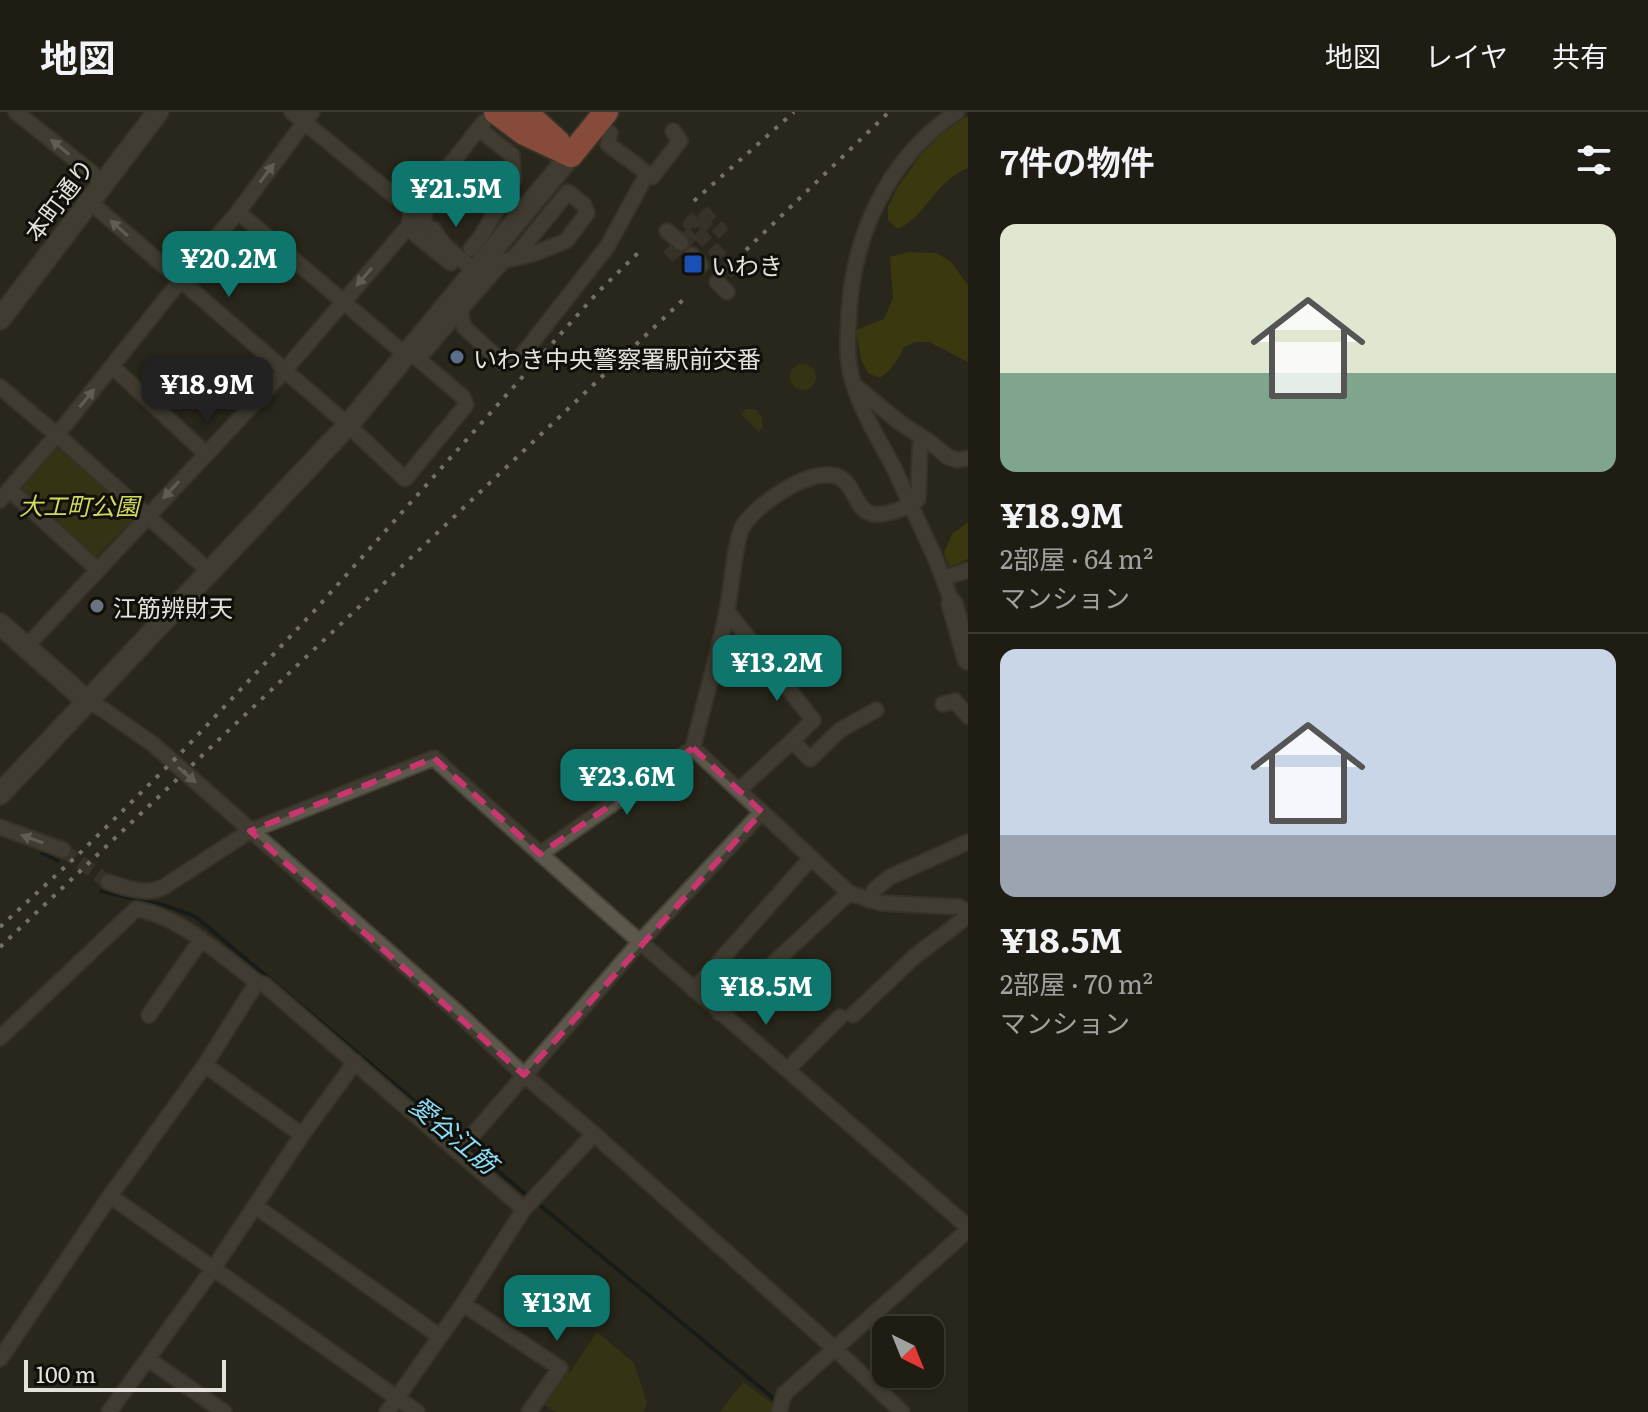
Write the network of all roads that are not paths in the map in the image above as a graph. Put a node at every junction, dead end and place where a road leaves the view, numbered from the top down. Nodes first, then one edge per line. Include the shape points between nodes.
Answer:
1 (16, 112) edge
2 (158, 112) edge
3 (292, 112) edge
4 (525, 112) edge
5 (957, 112) edge
6 (308, 117) edge
7 (486, 121) edge
8 (608, 122) edge
9 (673, 131) dead end
10 (571, 155) junction
11 (647, 174) junction
12 (103, 182) junction
13 (89, 201) junction
14 (238, 212) junction
15 (417, 222) junction
16 (667, 231) dead end
17 (681, 243) tunnel mouth
18 (471, 249) dead end
19 (513, 259) junction
20 (466, 270) junction
21 (180, 281) junction
22 (343, 301) junction
23 (460, 310) junction
24 (0, 319) edge
25 (414, 354) junction
26 (113, 367) junction
27 (284, 371) junction
28 (854, 385) junction
29 (0, 387) edge
30 (348, 425) junction
31 (57, 435) junction
32 (923, 439) junction
33 (206, 454) junction
34 (968, 458) edge
35 (5, 495) edge
36 (911, 506) junction
37 (147, 516) junction
38 (97, 569) junction
39 (210, 572) junction
40 (966, 573) edge
41 (944, 578) junction
42 (952, 604) joint
43 (727, 611) junction
44 (0, 624) edge
45 (26, 647) junction
46 (968, 659) edge
47 (87, 701) junction
48 (943, 704) dead end
49 (876, 710) dead end
50 (968, 716) edge
51 (792, 741) junction
52 (693, 748) junction
53 (739, 790) junction
54 (0, 794) edge
55 (762, 812) junction
56 (0, 827) edge
57 (250, 831) junction
58 (968, 842) edge
59 (63, 850) tunnel mouth
60 (540, 854) junction
61 (811, 858) junction
62 (108, 882) tunnel mouth
63 (849, 893) junction
64 (869, 900) junction
65 (153, 901) junction
66 (968, 914) edge
67 (201, 940) junction
68 (639, 943) junction
69 (257, 982) junction
70 (694, 990) junction
71 (720, 1013) junction
72 (149, 1015) dead end
73 (0, 1038) edge
74 (355, 1062) junction
75 (205, 1065) junction
76 (788, 1069) junction
77 (524, 1075) junction
78 (594, 1134) junction
79 (302, 1135) junction
80 (464, 1145) junction
81 (110, 1196) junction
82 (530, 1203) junction
83 (255, 1206) junction
84 (968, 1228) edge
85 (213, 1269) junction
86 (463, 1304) junction
87 (439, 1336) junction
88 (834, 1348) junction
89 (0, 1359) edge
90 (148, 1359) junction
91 (396, 1397) junction
92 (109, 1412) edge
93 (224, 1412) edge
94 (387, 1412) edge
95 (417, 1412) edge
96 (529, 1412) edge
97 (779, 1412) edge
98 (902, 1412) edge

12 -> 1 street
2 - 12 street, 本町通り
3 - 6 street
4 - 10 highway
5 - 28 street via 936,126 901,164 858,251 848,328
14 -> 6 street
6 - 15 street via 408,207
7 - 10 highway
7 - 15 street via 423,199 425,224
7 - 18 street via 512,155 514,179
8 - 10 highway
8 - 11 street via 608,144
9 - 11 street via 680,141 652,177
10 - 20 street
11 - 23 street via 607,247 519,359 503,363 464,327
12 - 13 street, 本町通り
21 -> 13 street
13 - 24 street, 本町通り
14 - 21 street
14 - 22 street
15 - 20 street via 433,229
15 -> 22 street
16 - 17 street
19 - 19 street via 568,192 584,205 587,213 566,241
19 - 23 street via 503,261
20 - 25 street
21 - 26 street
21 - 27 street
22 - 25 street
22 - 27 street
23 - 25 street
25 - 30 street
25 - 30 street via 466,405 405,479
31 -> 26 street
26 - 33 street
27 - 30 street
27 - 33 street
28 - 32 street
28 - 36 street
29 - 31 street
30 - 39 street
31 - 35 street
31 - 37 street
32 - 34 street via 948,457
32 - 36 street via 918,499
33 -> 37 street
35 - 38 street
36 - 41 street
36 - 43 street via 875,515 860,506 837,476 797,482 757,510 741,529
37 - 38 street
37 - 39 street
38 - 45 street
39 - 47 street
40 - 41 street
41 - 42 street
42 - 46 street
43 - 51 street via 813,720
43 - 52 street
44 - 45 street
45 - 47 street
47 - 54 street
47 -> 57 street via 154,745
48 - 50 street via 955,701
49 - 51 street via 840,730 810,759
51 - 53 street
52 - 53 street
52 - 60 street
53 - 55 street
55 - 61 street
55 - 68 street
59 -> 56 street
57 - 60 street via 434,758
57 - 65 street via 162,888
57 - 77 street
58 - 64 street via 890,877
60 - 68 street
61 - 63 street
61 - 70 street
62 - 65 street
63 - 64 street
63 - 71 street
64 - 66 street via 959,907
65 - 67 street
65 - 73 street via 136,909
66 - 76 street
67 - 69 street
67 - 72 street
68 - 70 street
68 - 77 street
69 - 74 street
69 - 75 street
70 - 71 street
71 - 76 street
74 - 79 street
74 - 80 street
75 - 79 street
75 - 81 street
76 - 84 street
77 - 78 street
77 - 80 street
78 - 82 street
78 - 88 street
79 - 83 street
80 - 82 street
81 - 85 street
81 - 89 street
82 - 86 street
83 - 85 street
83 - 87 street
84 - 88 street
85 - 90 street
85 - 91 street
86 - 87 street
86 - 96 street via 560,1368
87 - 91 street
88 - 97 street via 784,1394
88 - 98 street
90 - 92 street
90 - 93 street
91 - 94 street
91 - 95 street

